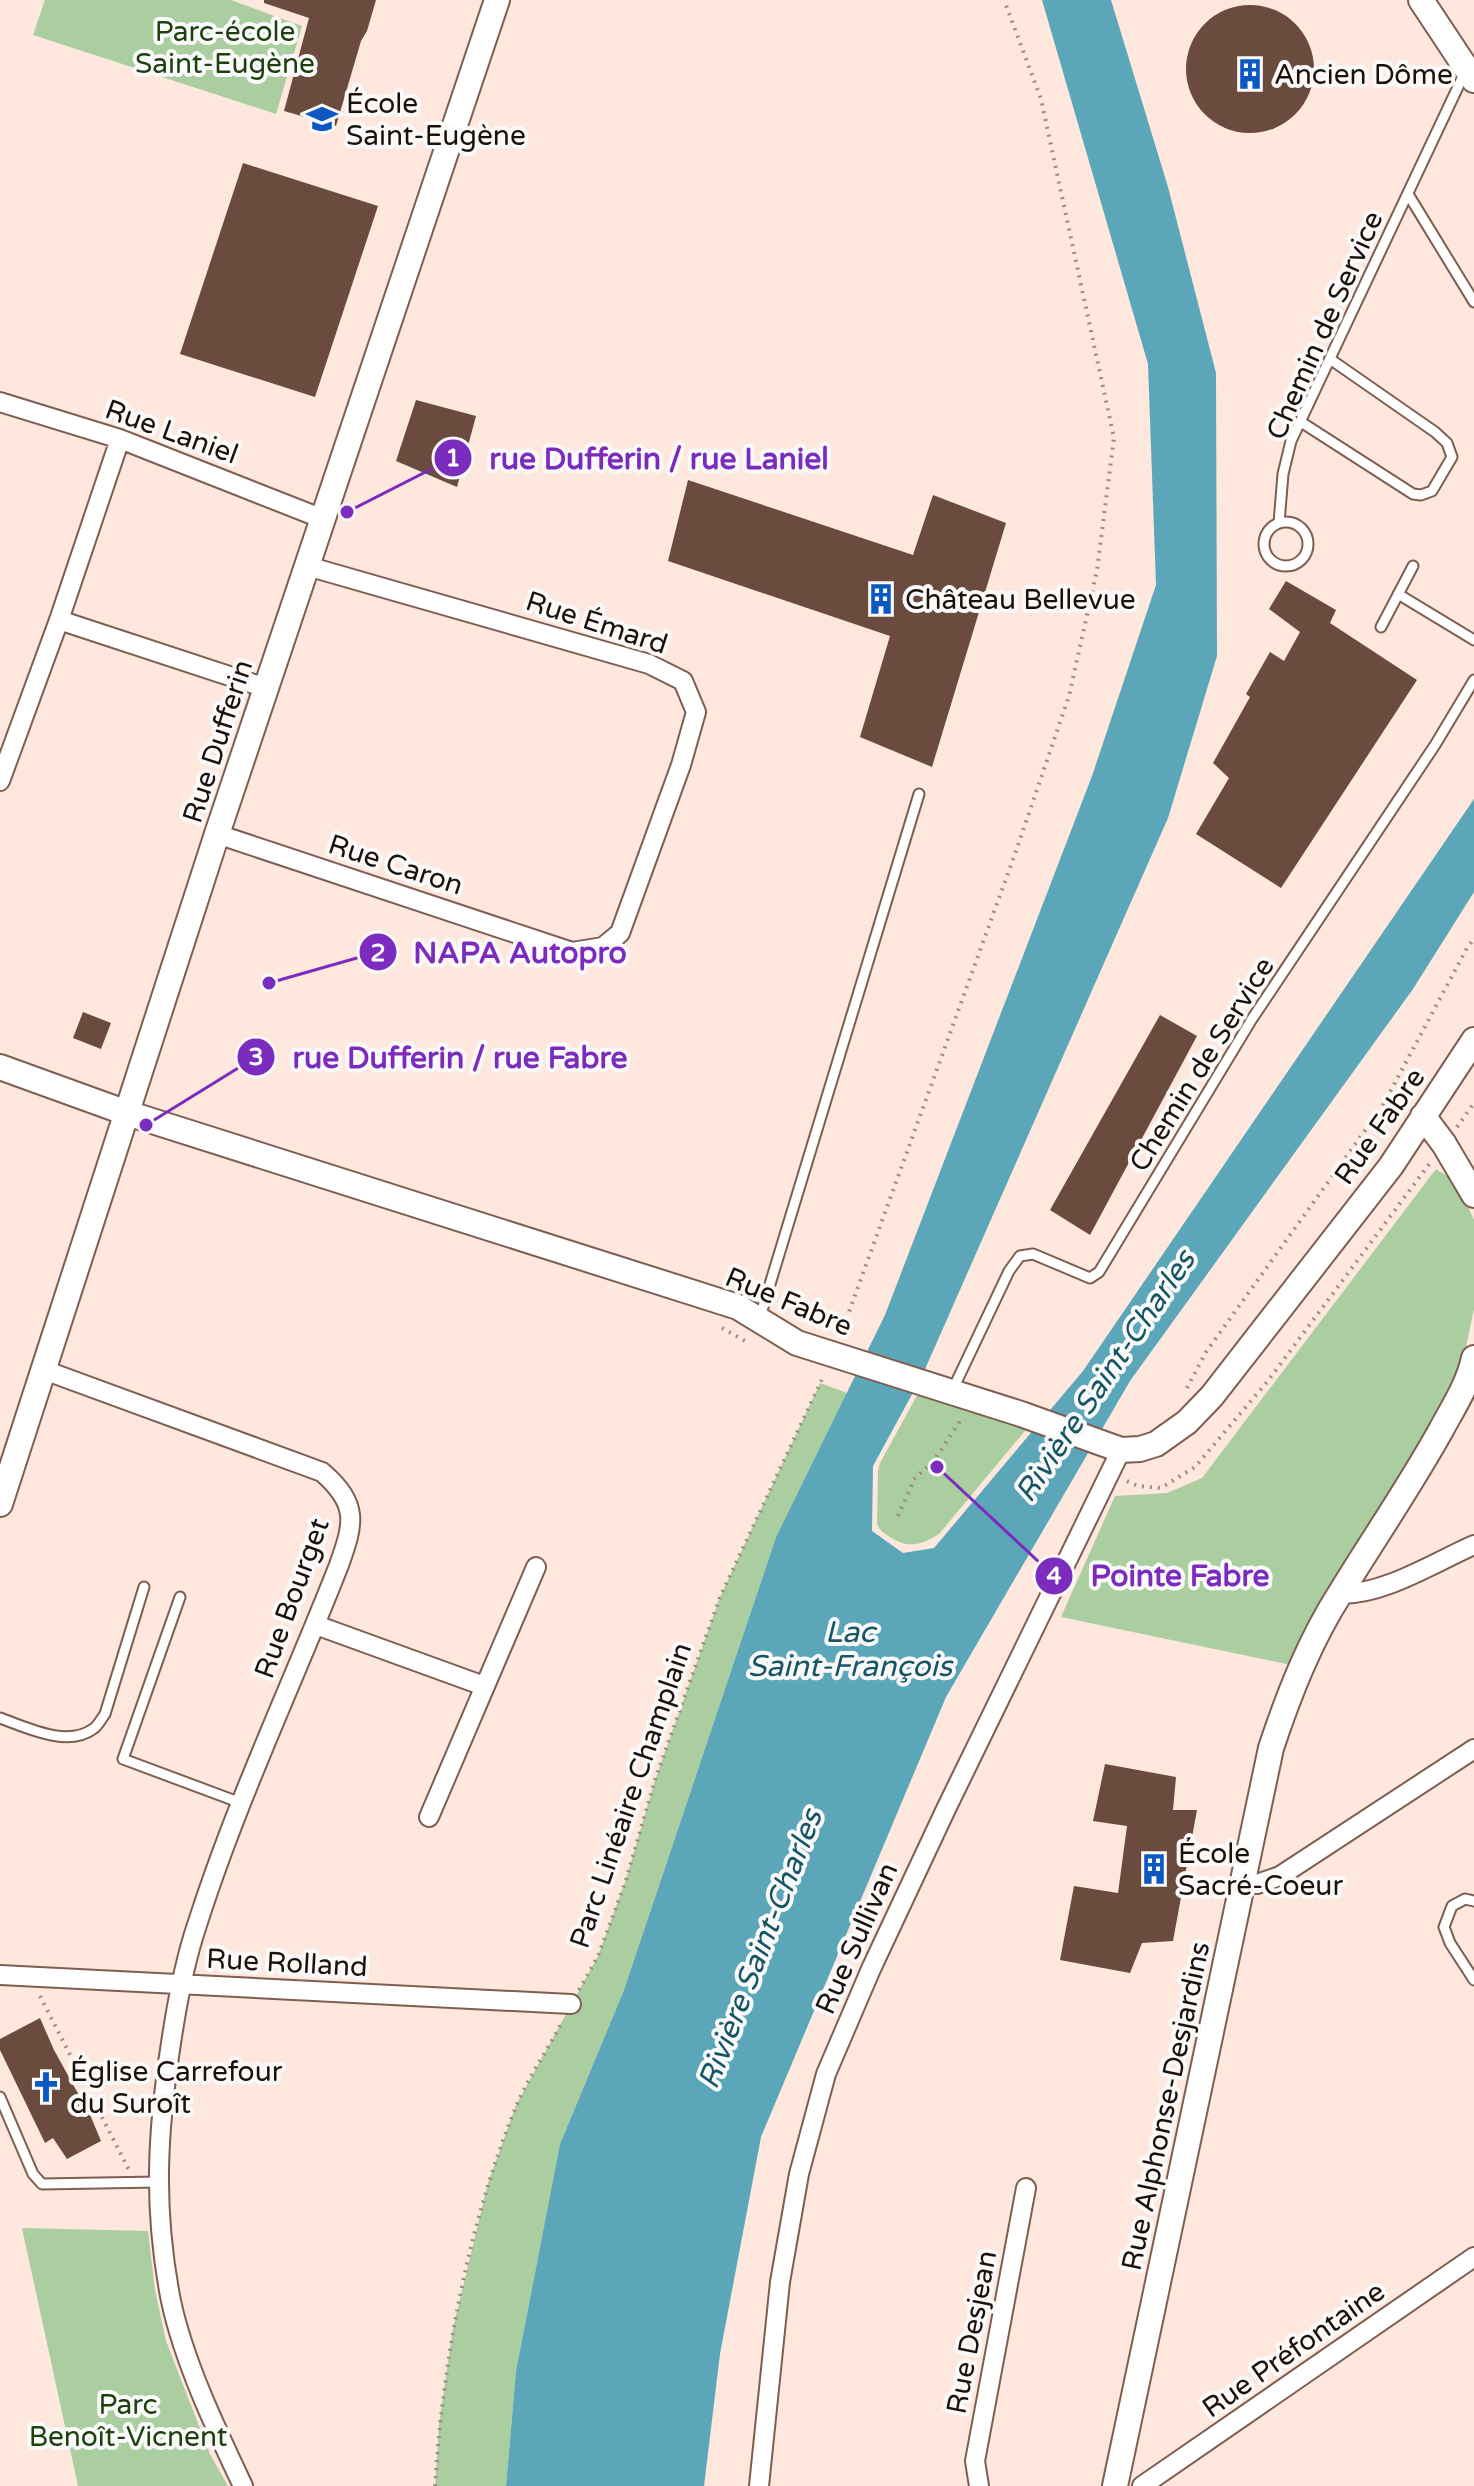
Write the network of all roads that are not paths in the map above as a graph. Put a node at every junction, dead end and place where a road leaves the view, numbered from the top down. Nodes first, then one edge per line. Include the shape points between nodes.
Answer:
1 (497, 0) edge
2 (1421, 0) edge
3 (1470, 75) edge
4 (1408, 194) junction
5 (1474, 302) edge
6 (1330, 359) junction
7 (0, 402) edge
8 (1301, 422) junction
9 (120, 439) junction
10 (323, 519) junction
11 (1279, 523) junction
12 (307, 566) junction
13 (1413, 566) dead end
14 (1398, 594) junction
15 (59, 620) junction
16 (1381, 627) dead end
17 (1474, 640) edge
18 (1474, 680) edge
19 (266, 688) junction
20 (0, 781) edge
21 (919, 794) dead end
22 (217, 834) junction
23 (557, 946) joint
24 (1474, 1040) edge
25 (0, 1067) edge
26 (127, 1113) junction
27 (1423, 1116) junction
28 (1474, 1195) edge
29 (759, 1320) junction
30 (1474, 1358) edge
31 (44, 1370) junction
32 (963, 1396) junction
33 (1121, 1450) junction
34 (0, 1504) edge
35 (1474, 1545) edge
36 (536, 1567) dead end
37 (144, 1587) dead end
38 (1339, 1594) junction
39 (180, 1597) dead end
40 (316, 1625) junction
41 (484, 1686) junction
42 (0, 1718) edge
43 (1474, 1749) edge
44 (241, 1803) junction
45 (429, 1817) dead end
46 (1242, 1882) junction
47 (1474, 1901) edge
48 (0, 1975) edge
49 (1474, 1980) edge
50 (181, 1984) junction
51 (571, 2004) road end
52 (0, 2097) edge
53 (158, 2182) junction
54 (1026, 2188) dead end
55 (1474, 2257) edge
56 (243, 2486) edge
57 (759, 2486) edge
58 (979, 2486) edge
59 (1115, 2486) edge
60 (1142, 2486) edge

1 - 10 street, Rue Dufferin
2 - 3 street
3 - 4 lane, Chemin de Service
4 - 5 lane, Chemin de Service
4 - 6 lane, Chemin de Service
6 - 8 lane, Chemin de Service
6 - 8 lane via 1435,432 1452,457 1432,491 1413,494
7 - 9 street, Rue Laniel
8 - 11 lane, Chemin de Service via 1283,474
9 - 10 street, Rue Laniel
9 - 15 street
10 - 12 street, Rue Dufferin
11 - 11 lane via 1264,538 1265,553 1282,566 1296,564 1308,546 1304,532 1293,523
12 - 19 street, Rue Dufferin
12 - 23 street, Rue Émard via 649,664 683,681 696,712 620,933 603,947 572,952
13 - 14 lane
14 - 16 lane
14 - 17 lane
15 - 19 street
15 - 20 street
18 - 32 lane, Chemin de Service via 1252,1019 1099,1272 1090,1278 1033,1254 1020,1256 1009,1271
19 - 22 street, Rue Dufferin
21 - 29 lane
22 - 23 street, Rue Caron
22 - 26 street, Rue Dufferin
24 - 27 street, Rue Fabre
25 - 26 street, Rue Fabre
26 - 29 street, Rue Fabre via 738,1307
26 - 31 street, Rue Dufferin
27 - 28 street
27 - 33 street, Rue Fabre via 1391,1166 1212,1396 1156,1444
29 - 32 street, Rue Fabre via 797,1343
30 - 38 street, Rue Alphonse-Desjardins via 1469,1380 1432,1447
31 - 34 street, Rue Dufferin
31 - 40 street, Rue Bourget via 322,1472 341,1488 351,1532
32 - 33 street, Rue Fabre
33 - 57 street, Rue Sullivan via 946,1809 826,2074 799,2174 780,2282
35 - 38 street via 1388,1584
36 - 41 street
37 - 42 lane via 105,1714 94,1729 62,1736
38 - 46 street, Rue Alphonse-Desjardins via 1291,1690 1271,1748
39 - 44 lane via 123,1759
40 - 41 street
40 - 44 street, Rue Bourget
41 - 45 street
43 - 46 street via 1280,1876 1257,1884
44 - 50 street, Rue Bourget via 196,1926
46 - 59 street, Rue Alphonse-Desjardins
47 - 49 lane via 1452,1906 1444,1927
48 - 50 street, Rue Rolland
50 - 51 street, Rue Rolland
50 - 53 street, Rue Bourget via 162,2101
52 - 53 lane via 42,2184
53 - 56 street, Rue Bourget via 172,2303 195,2376
54 - 58 street, Rue Desjean via 975,2461
55 - 60 street, Rue Préfontaine

